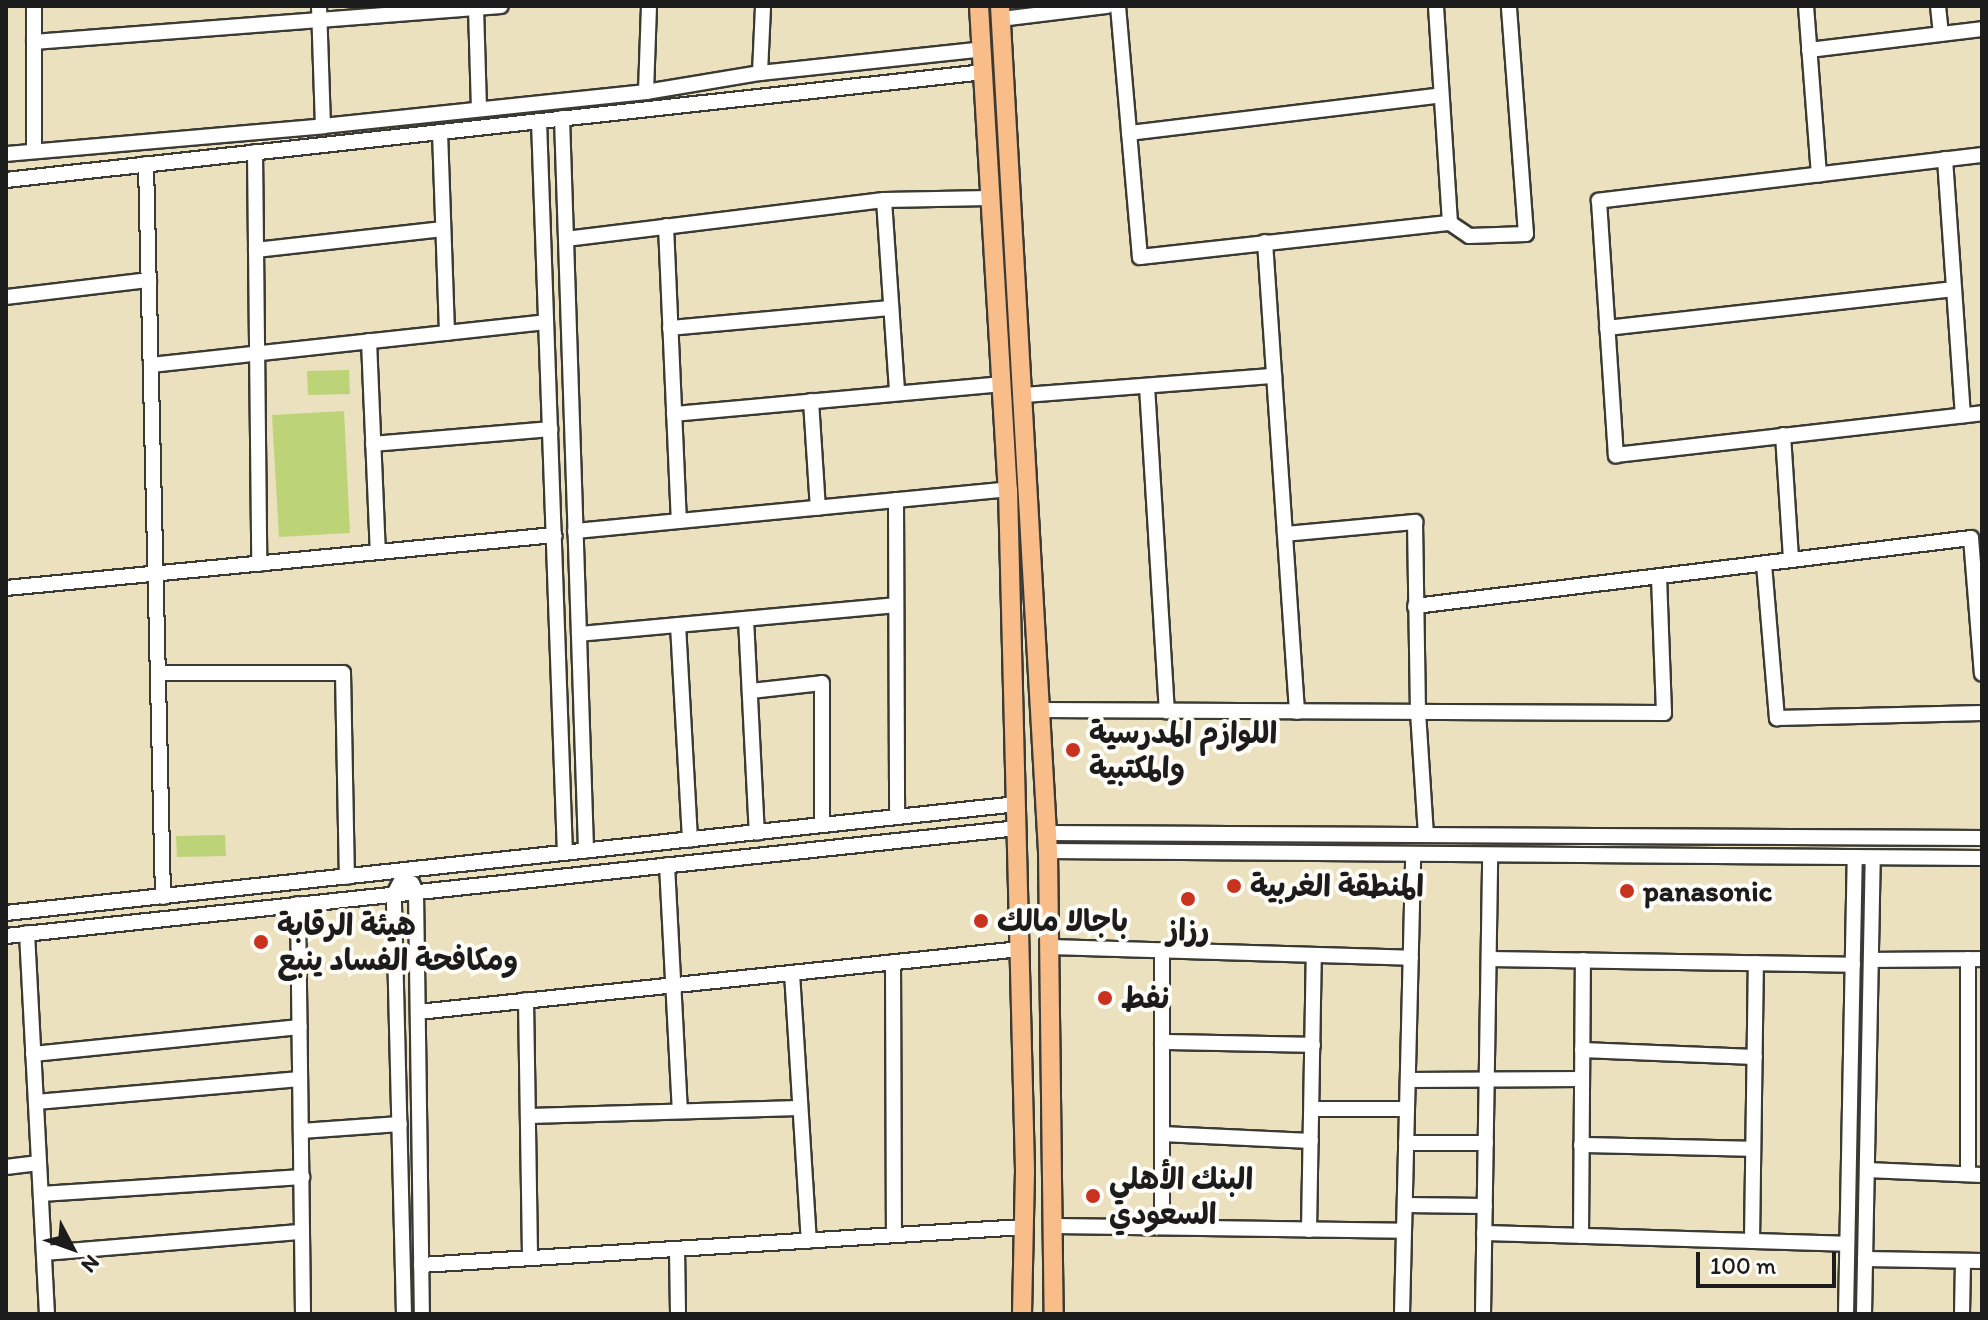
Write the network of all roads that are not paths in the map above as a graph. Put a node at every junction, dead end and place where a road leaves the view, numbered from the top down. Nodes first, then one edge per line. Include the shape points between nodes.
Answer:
1 (34, 6) edge
2 (319, 6) edge
3 (501, 6) edge
4 (649, 6) edge
5 (763, 6) edge
6 (979, 6) edge
7 (1107, 6) edge
8 (1118, 6) edge
9 (1436, 6) edge
10 (1509, 6) edge
11 (1806, 6) edge
12 (1938, 6) edge
13 (476, 8) junction
14 (420, 10) edge
15 (1001, 13) edge
16 (319, 23) junction
17 (1982, 29) edge
18 (1941, 34) junction
19 (34, 42) junction
20 (983, 49) junction
21 (1809, 50) junction
22 (984, 72) junction
23 (760, 73) junction
24 (646, 92) junction
25 (1441, 95) junction
26 (479, 109) junction
27 (562, 118) junction
28 (539, 121) junction
29 (323, 126) junction
30 (440, 132) junction
31 (1129, 133) junction
32 (34, 151) junction
33 (255, 152) junction
34 (6, 154) edge
35 (1982, 155) edge
36 (1945, 159) junction
37 (146, 164) junction
38 (1819, 174) junction
39 (6, 180) edge
40 (990, 198) junction
41 (884, 200) junction
42 (1450, 223) junction
43 (666, 226) junction
44 (443, 229) junction
45 (566, 239) junction
46 (1265, 242) junction
47 (256, 250) junction
48 (149, 280) junction
49 (1954, 289) junction
50 (6, 297) edge
51 (891, 308) junction
52 (546, 322) junction
53 (670, 328) junction
54 (1607, 328) junction
55 (447, 333) junction
56 (369, 341) junction
57 (257, 353) junction
58 (151, 365) junction
59 (548, 372) junction
60 (570, 372) junction
61 (1274, 376) junction
62 (1002, 384) junction
63 (1147, 386) junction
64 (897, 393) junction
65 (1025, 395) junction
66 (811, 401) junction
67 (1982, 413) edge
68 (674, 414) junction
69 (1963, 415) junction
70 (550, 429) junction
71 (1783, 435) junction
72 (373, 444) junction
73 (1008, 489) junction
74 (896, 500) junction
75 (818, 508) junction
76 (679, 521) junction
77 (575, 531) junction
78 (1285, 534) junction
79 (554, 535) junction
80 (378, 552) junction
81 (1791, 560) junction
82 (259, 564) junction
83 (1764, 564) junction
84 (156, 574) junction
85 (1659, 576) junction
86 (6, 588) edge
87 (896, 605) junction
88 (1415, 606) junction
89 (746, 619) junction
90 (678, 625) junction
91 (579, 634) junction
92 (158, 673) junction
93 (1982, 674) edge
94 (751, 691) junction
95 (1039, 710) junction
96 (1167, 711) junction
97 (1297, 712) junction
98 (1418, 712) junction
99 (1982, 713) edge
100 (1017, 804) junction
101 (897, 817) junction
102 (822, 825) junction
103 (1018, 828) junction
104 (757, 833) junction
105 (1426, 835) junction
106 (1982, 838) edge
107 (690, 840) junction
108 (1047, 842) junction
109 (586, 851) junction
110 (565, 853) junction
111 (1413, 854) junction
112 (1490, 855) junction
113 (1855, 858) junction
114 (1873, 858) junction
115 (1982, 858) edge
116 (667, 865) junction
117 (406, 871) junction
118 (347, 877) junction
119 (416, 892) junction
120 (394, 894) junction
121 (163, 897) junction
122 (298, 904) junction
123 (6, 913) edge
124 (27, 933) junction
125 (6, 936) edge
126 (1050, 947) junction
127 (1020, 949) junction
128 (1162, 950) junction
129 (1314, 955) junction
130 (1411, 958) junction
131 (1489, 959) junction
132 (1975, 959) edge
133 (1583, 960) junction
134 (1871, 960) junction
135 (893, 962) junction
136 (1756, 963) junction
137 (1853, 965) junction
138 (792, 973) junction
139 (674, 985) junction
140 (526, 1000) junction
141 (418, 1012) junction
142 (300, 1027) junction
143 (1162, 1042) junction
144 (1313, 1045) junction
145 (1582, 1050) junction
146 (33, 1054) junction
147 (1755, 1057) junction
148 (300, 1079) junction
149 (1487, 1079) junction
150 (1582, 1079) junction
151 (1408, 1080) junction
152 (1975, 1086) edge
153 (36, 1102) junction
154 (800, 1108) junction
155 (1312, 1109) junction
156 (1407, 1109) junction
157 (680, 1111) junction
158 (528, 1116) junction
159 (400, 1124) junction
160 (301, 1131) junction
161 (1162, 1134) junction
162 (1311, 1141) junction
163 (1406, 1143) junction
164 (1486, 1143) junction
165 (1581, 1145) junction
166 (1753, 1149) junction
167 (39, 1163) junction
168 (6, 1167) edge
169 (1867, 1170) junction
170 (1975, 1174) edge
171 (302, 1177) junction
172 (41, 1194) junction
173 (1405, 1205) junction
174 (1485, 1206) junction
175 (1055, 1226) junction
176 (1024, 1227) junction
177 (1162, 1227) junction
178 (1309, 1230) junction
179 (1404, 1231) junction
180 (302, 1232) junction
181 (1484, 1233) junction
182 (894, 1235) junction
183 (1581, 1236) junction
184 (809, 1240) junction
185 (1752, 1241) junction
186 (1847, 1244) junction
187 (677, 1249) junction
188 (44, 1253) junction
189 (530, 1258) junction
190 (1865, 1259) junction
191 (1963, 1261) junction
192 (1982, 1261) edge
193 (421, 1265) junction
194 (47, 1314) edge
195 (303, 1314) edge
196 (404, 1314) edge
197 (422, 1314) edge
198 (678, 1314) edge
199 (1022, 1314) edge
200 (1054, 1314) edge
201 (1402, 1314) edge
202 (1483, 1314) edge
203 (1846, 1314) edge
204 (1864, 1314) edge
205 (1962, 1314) edge

1 - 19 street
2 - 16 street
3 - 13 street
4 - 24 street
5 - 23 street
6 - 20 main road
7 - 15 street
8 - 31 street
9 - 25 street
10 - 42 street via 1526,234 1469,236
11 - 21 street
12 - 18 street
13 - 14 street
13 - 26 street
14 - 16 street
15 - 65 main road
16 - 19 street
16 - 29 street
17 - 18 street
18 - 21 street
19 - 32 street
20 - 22 main road
20 - 23 street
21 - 38 street
22 - 27 street
22 - 40 main road
23 - 24 street
24 - 26 street
25 - 31 street
25 - 42 street
26 - 29 street
27 - 28 street
27 - 45 street
28 - 30 street
28 - 52 street
29 - 32 street
30 - 33 street
30 - 44 street
31 - 46 street via 1140,257
32 - 34 street
33 - 37 street
33 - 47 street
35 - 36 street
36 - 38 street
36 - 49 street
37 - 39 street
37 - 48 street
38 - 54 street via 1599,201
40 - 41 street
40 - 62 main road
41 - 43 street
41 - 51 street
42 - 46 street
43 - 45 street
43 - 53 street
44 - 47 street
44 - 55 street
45 - 60 street
46 - 61 street
47 - 57 street
48 - 50 street
48 - 58 street
49 - 54 street
49 - 69 street
51 - 53 street
51 - 64 street
52 - 55 street
52 - 59 street
53 - 68 street
54 - 71 street via 1616,455
55 - 56 street
56 - 57 street
56 - 72 street
57 - 58 street
57 - 82 street
58 - 84 street
59 - 60 street
59 - 70 street
60 - 77 street
61 - 63 street
61 - 78 street
62 - 64 street
62 - 73 main road
63 - 65 street
63 - 96 street
64 - 66 street
65 - 95 main road
66 - 68 street
66 - 75 street
67 - 69 street
68 - 76 street
69 - 71 street
70 - 72 street
70 - 79 street
71 - 81 street
72 - 80 street
73 - 74 street
73 - 100 main road
74 - 75 street
74 - 87 street
75 - 76 street
76 - 77 street
77 - 91 street
78 - 88 street via 1415,522
78 - 97 street
79 - 80 street
79 - 110 street
80 - 82 street
81 - 83 street
81 - 93 street via 1971,538
82 - 84 street
83 - 85 street
83 - 99 street via 1777,718
84 - 86 street
84 - 92 street
85 - 88 street
85 - 98 street via 1664,713
87 - 89 street
87 - 101 street
88 - 98 street
89 - 90 street
89 - 94 street
90 - 91 street
90 - 107 street
91 - 109 street
92 - 118 street via 343,673
92 - 121 street
94 - 102 street via 822,683
94 - 104 street
95 - 96 street
95 - 108 main road
96 - 97 street
97 - 98 street
98 - 105 street
100 - 101 street
100 - 103 main road
101 - 102 street
102 - 104 street
103 - 116 street
103 - 127 main road
104 - 107 street
105 - 106 street
105 - 108 street
107 - 109 street
108 - 111 street
108 - 126 main road
109 - 110 street
110 - 117 street
111 - 112 street
111 - 130 street
112 - 113 street
112 - 131 street
113 - 114 street
113 - 137 street
114 - 115 street
114 - 134 street
116 - 119 street
116 - 139 street
117 - 118 street
117 - 119 street
117 - 120 street
118 - 121 street
119 - 120 street
119 - 141 street
120 - 122 street
120 - 159 street
121 - 123 street
122 - 124 street
122 - 142 street
124 - 125 street
124 - 146 street
126 - 128 street
126 - 175 main road
127 - 135 street
127 - 176 main road
128 - 129 street
128 - 143 street
129 - 130 street
129 - 144 street
130 - 151 street
131 - 133 street
131 - 149 street
132 - 134 street
132 - 152 street
133 - 136 street
133 - 145 street
134 - 169 street
135 - 138 street
135 - 182 street
136 - 137 street
136 - 147 street
137 - 186 street
138 - 139 street
138 - 154 street
139 - 140 street
139 - 157 street
140 - 141 street
140 - 158 street
141 - 193 street
142 - 146 street
142 - 148 street
143 - 144 street
143 - 161 street
144 - 155 street
145 - 147 street
145 - 150 street
146 - 153 street
147 - 166 street
148 - 153 street
148 - 160 street
149 - 150 street
149 - 151 street
149 - 164 street
150 - 165 street
151 - 156 street
152 - 170 street
153 - 167 street
154 - 157 street
154 - 184 street
155 - 156 street
155 - 162 street
156 - 163 street
157 - 158 street
158 - 189 street
159 - 160 street
159 - 196 street
160 - 171 street
161 - 162 street
161 - 177 street
162 - 178 street
163 - 164 street
163 - 173 street
164 - 174 street
165 - 166 street
165 - 183 street
166 - 185 street
167 - 168 street
167 - 172 street
169 - 170 street
169 - 190 street
171 - 172 street
171 - 180 street
172 - 188 street
173 - 174 street
173 - 179 street
174 - 181 street
175 - 177 street
175 - 200 main road
176 - 182 street
176 - 199 main road
177 - 178 street
178 - 179 street
179 - 201 street
180 - 188 street
180 - 195 street
181 - 183 street
181 - 202 street
182 - 184 street
183 - 185 street
184 - 187 street
185 - 186 street
186 - 203 street
187 - 189 street
187 - 198 street
188 - 194 street
189 - 193 street
190 - 191 street
190 - 204 street
191 - 192 street
191 - 205 street
193 - 197 street

